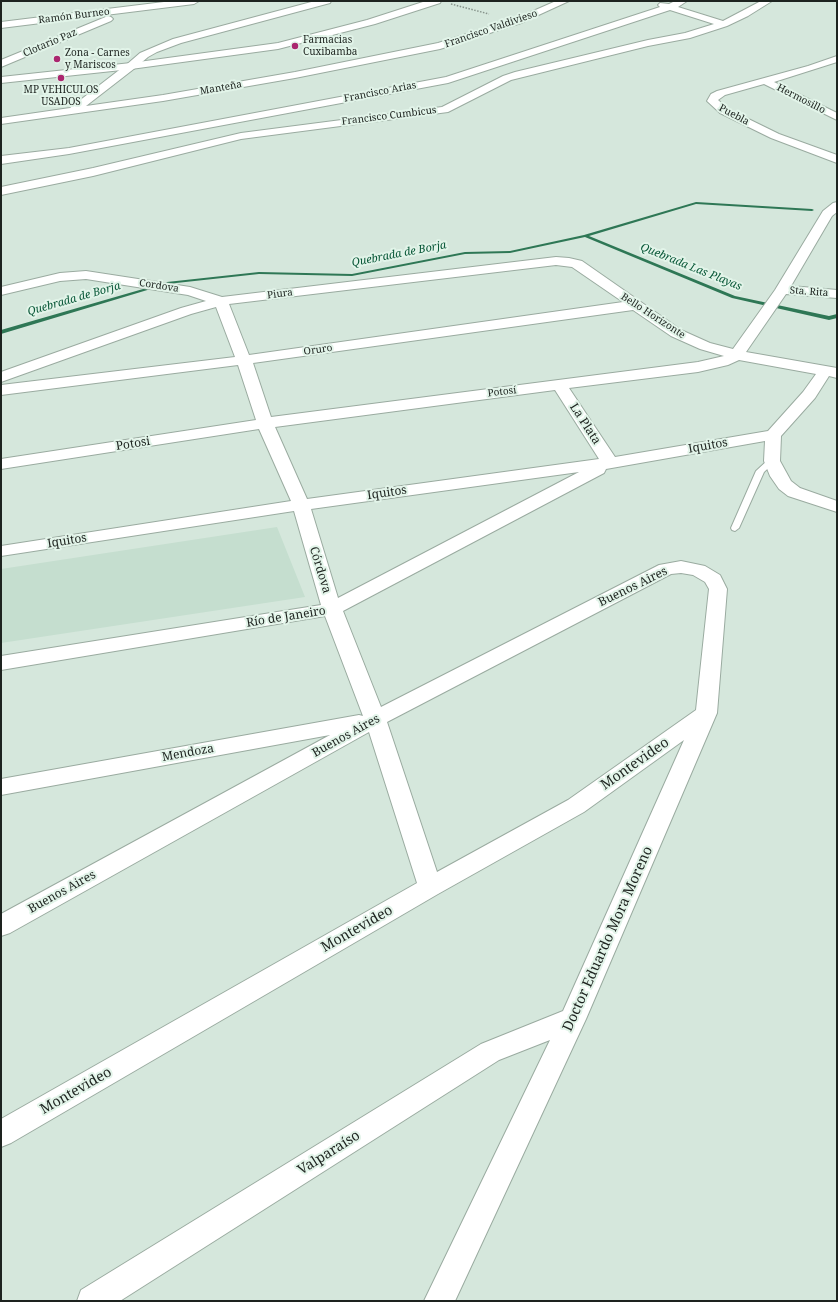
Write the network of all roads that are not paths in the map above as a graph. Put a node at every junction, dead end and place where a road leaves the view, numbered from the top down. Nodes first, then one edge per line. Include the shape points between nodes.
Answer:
1 (142, 1) edge
2 (194, 1) edge
3 (326, 1) edge
4 (409, 1) edge
5 (436, 1) edge
6 (564, 1) edge
7 (682, 1) edge
8 (767, 1) edge
9 (656, 3) dead end
10 (670, 7) junction
11 (130, 10) junction
12 (724, 24) junction
13 (1, 25) edge
14 (571, 38) junction
15 (440, 46) joint
16 (144, 55) junction
17 (599, 55) junction
18 (837, 59) edge
19 (1, 64) edge
20 (131, 66) junction
21 (1, 73) edge
22 (1, 80) edge
23 (765, 81) junction
24 (72, 111) junction
25 (837, 117) edge
26 (1, 122) edge
27 (775, 136) junction
28 (830, 145) dead end
29 (837, 159) edge
30 (1, 160) edge
31 (1, 191) edge
32 (837, 206) edge
33 (569, 262) joint
34 (782, 290) junction
35 (1, 292) edge
36 (837, 294) edge
37 (221, 301) junction
38 (635, 305) junction
39 (737, 355) junction
40 (244, 360) junction
41 (831, 372) edge
42 (1, 377) edge
43 (560, 385) junction
44 (1, 390) edge
45 (266, 423) junction
46 (773, 435) junction
47 (772, 461) junction
48 (610, 463) junction
49 (1, 464) edge
50 (301, 505) junction
51 (837, 506) edge
52 (735, 528) dead end
53 (1, 552) edge
54 (698, 570) joint
55 (332, 609) junction
56 (1, 663) edge
57 (706, 713) junction
58 (375, 719) junction
59 (1, 787) edge
60 (430, 887) junction
61 (1, 926) edge
62 (573, 1019) junction
63 (1, 1134) edge
64 (92, 1301) edge
65 (439, 1301) edge

1 - 11 street, Clotario Paz
2 - 11 street, Ramón Burneo
3 - 16 main road via 177,41
4 - 16 main road via 344,22 267,39
5 - 20 main road via 371,22 278,46
6 - 15 street, Francisco Valdivieso via 518,21
7 - 10 street, Francisco Arias
8 - 12 street, Francisco Cumbicus
9 - 10 street
10 - 12 street
10 - 14 street, Francisco Arias
11 - 13 street, Ramón Burneo
11 - 19 street, Clotario Paz
12 - 17 street, Francisco Cumbicus via 687,36
14 - 17 street
14 - 30 street, Francisco Arias via 448,80 69,150
15 - 24 street, Manteña via 295,75
16 - 20 main road
16 - 21 main road
17 - 31 street, Francisco Cumbicus via 507,78 444,110 241,136 93,172
18 - 23 street, Puebla
20 - 22 main road
20 - 24 street
23 - 25 street, Hermosillo
23 - 27 street, Puebla via 721,93 714,96 712,101 724,111
24 - 26 street, Manteña
27 - 28 street
27 - 29 street, Puebla
32 - 34 street via 827,214
33 - 37 street, Piura via 556,261
33 - 38 street, Bello Horizonte via 577,264
34 - 36 street, Sta. Rita
34 - 39 street
35 - 37 street, Cordova via 60,276 86,275 190,291
37 - 40 street, Córdova
37 - 42 street, Piura
38 - 39 street, Bello Horizonte via 676,334
38 - 40 street, Oruro
39 - 41 street, Bello Horizonte
39 - 43 street, Potosí via 723,362 698,367
40 - 44 street, Oruro
40 - 45 street, Córdova
41 - 46 street
43 - 45 street, Potosí
43 - 48 street, La Plata
45 - 49 street, Potosi
45 - 50 street, Córdova
46 - 47 street
46 - 48 street, Iquitos
47 - 51 street via 785,485 794,492
47 - 52 lane via 760,471
48 - 50 street, Iquitos
48 - 55 street, Río de Janeiro
50 - 53 street, Iquitos
50 - 55 street, Córdova
54 - 57 street, Doctor Eduardo Mora Moreno via 713,580 718,589
54 - 58 street, Buenos Aires via 681,567 666,569
55 - 56 street, Río de Janeiro
55 - 58 street, Córdova
57 - 60 street, Montevideo via 576,806
57 - 62 street, Doctor Eduardo Mora Moreno
58 - 59 street, Mendoza
58 - 60 street, Córdova
58 - 61 street, Buenos Aires
60 - 63 street, Montevideo
62 - 64 street, Valparaíso via 490,1052
62 - 65 street, Doctor Eduardo Mora Moreno

